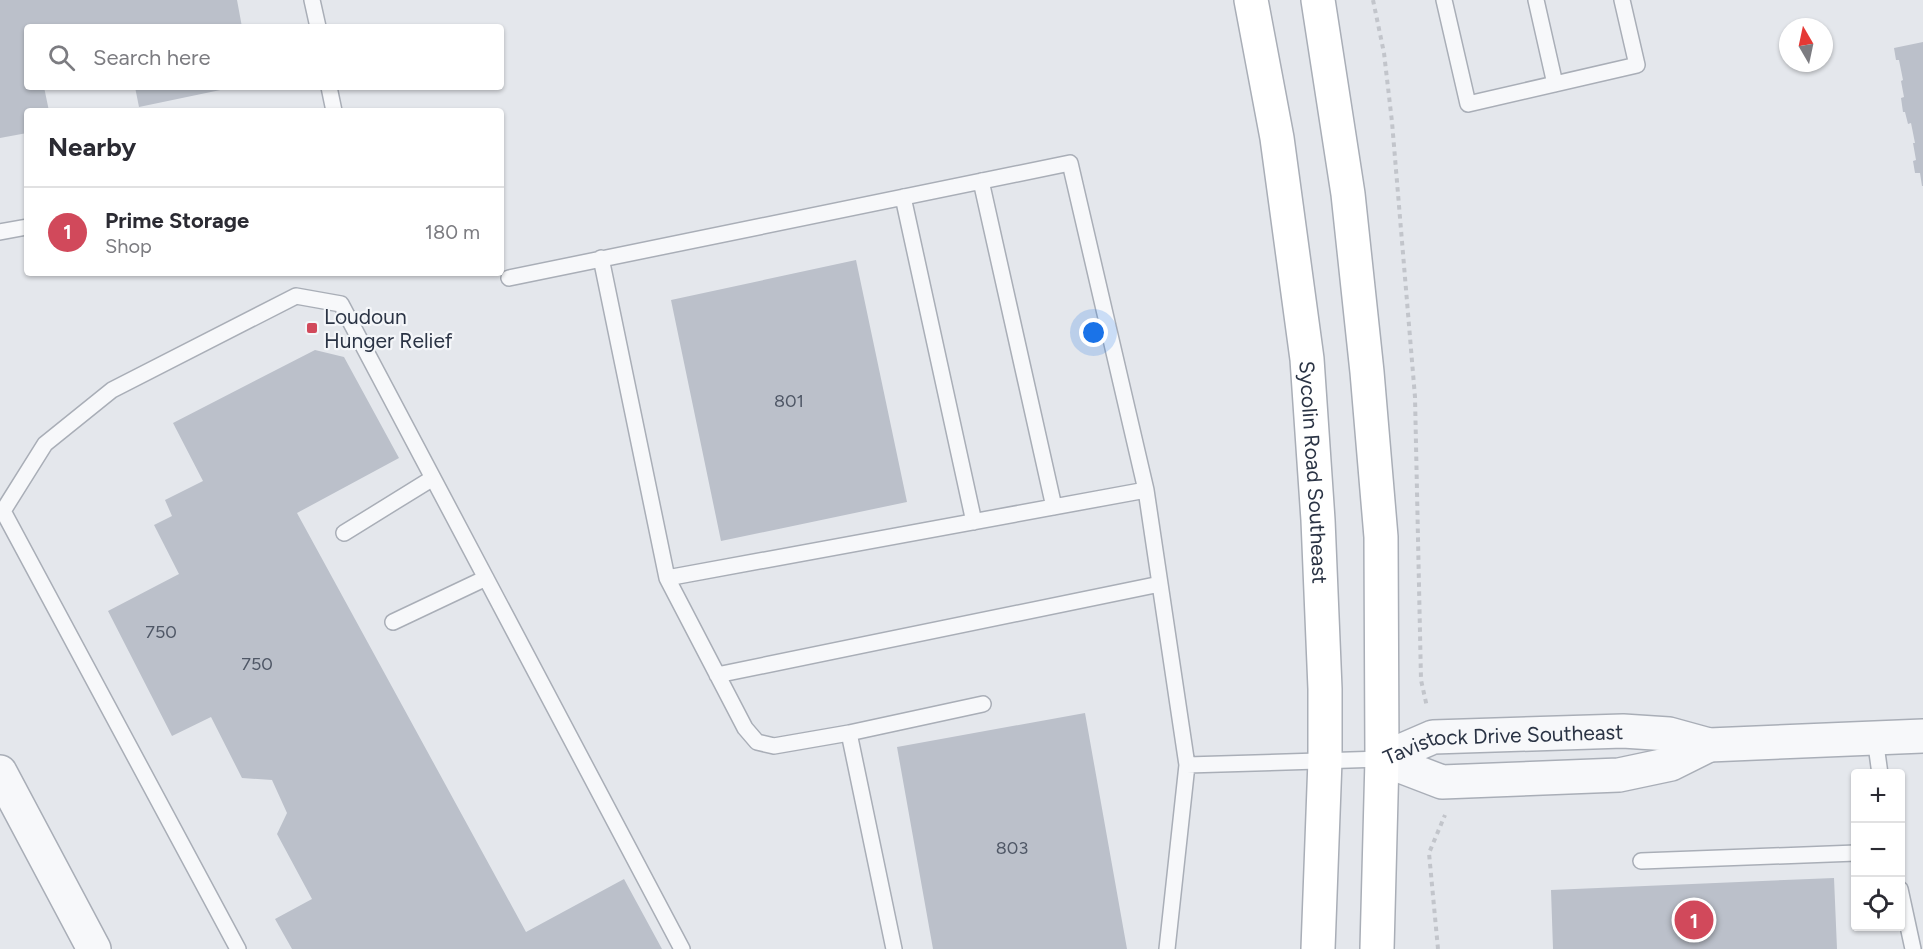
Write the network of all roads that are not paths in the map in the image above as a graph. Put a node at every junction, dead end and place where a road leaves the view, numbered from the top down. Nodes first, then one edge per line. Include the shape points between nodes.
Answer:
1 (312, 0) edge
2 (1251, 0) edge
3 (1317, 0) edge
4 (1444, 0) edge
5 (1536, 0) edge
6 (1622, 0) edge
7 (317, 24) edge
8 (1556, 84) junction
9 (330, 90) edge
10 (333, 108) edge
11 (981, 182) junction
12 (903, 197) junction
13 (24, 228) edge
14 (0, 232) edge
15 (601, 258) junction
16 (509, 278) dead end
17 (434, 478) junction
18 (1146, 490) junction
19 (1054, 507) junction
20 (1, 512) edge
21 (974, 522) junction
22 (344, 533) dead end
23 (486, 578) junction
24 (667, 578) junction
25 (1160, 584) junction
26 (393, 622) dead end
27 (717, 675) junction
28 (983, 704) dead end
29 (849, 733) junction
30 (1923, 736) edge
31 (1875, 738) junction
32 (1709, 745) junction
33 (1382, 759) junction
34 (1325, 760) junction
35 (1187, 765) junction
36 (1879, 769) edge
37 (0, 772) edge
38 (1851, 853) edge
39 (1641, 861) dead end
40 (1905, 912) edge
41 (94, 949) edge
42 (238, 949) edge
43 (682, 949) edge
44 (894, 949) edge
45 (1167, 949) edge
46 (1318, 949) edge
47 (1377, 949) edge
48 (1913, 949) edge

1 - 7 lane
2 - 34 main road, Sycolin Road Southeast via 1277,138 1307,359 1318,520
3 - 33 main road via 1347,194 1367,372 1381,537
4 - 8 lane via 1468,104
5 - 8 lane
6 - 8 lane via 1637,65
9 - 10 lane
11 - 12 lane
11 - 18 lane via 1070,163
11 - 19 lane
12 - 15 lane
12 - 21 lane
13 - 14 lane
15 - 16 lane
15 - 24 lane
17 - 20 lane via 341,304 296,296 112,390 45,444
17 - 22 lane
17 - 23 lane
18 - 19 lane
18 - 25 lane
19 - 21 lane
20 - 42 lane
21 - 24 lane
23 - 26 lane
23 - 43 lane
24 - 27 lane
25 - 27 lane
25 - 35 lane
27 - 29 lane via 757,742 774,746
28 - 29 lane
29 - 44 lane
30 - 31 street, Tavistock Drive Southeast
31 - 32 street, Tavistock Drive Southeast
31 - 36 lane
32 - 33 street, Tavistock Drive Southeast via 1669,734 1623,731 1433,737
32 - 33 street, Tavistock Drive Southeast via 1671,764 1620,775 1442,782
33 - 34 lane
33 - 47 main road
34 - 35 lane
34 - 46 main road, Sycolin Road Southeast
35 - 45 lane
37 - 41 street
38 - 39 lane
40 - 48 lane

